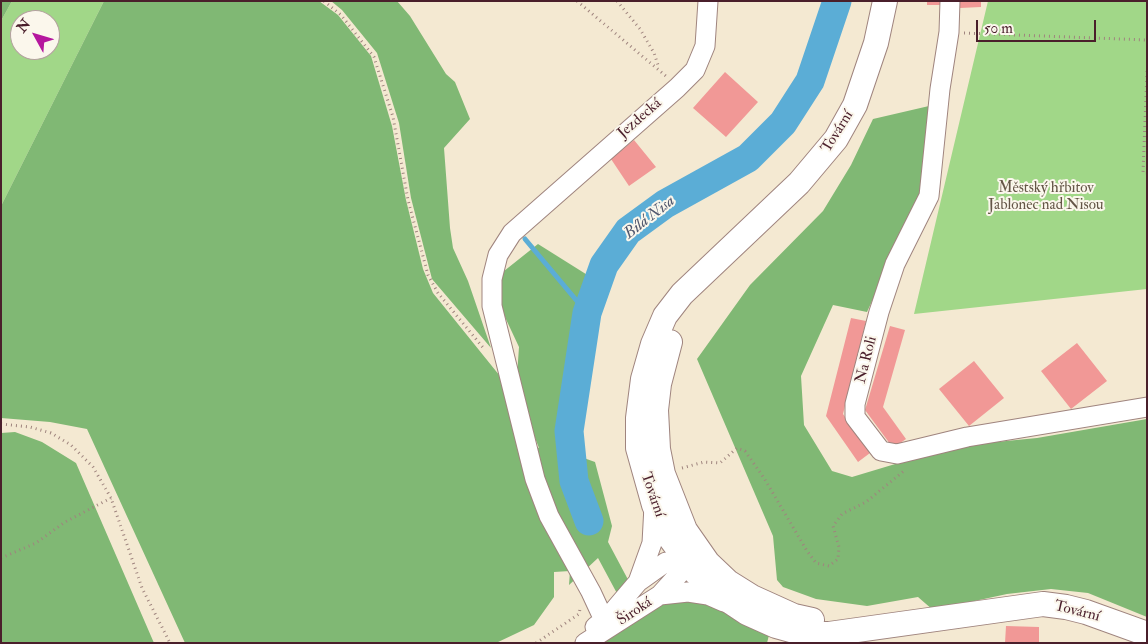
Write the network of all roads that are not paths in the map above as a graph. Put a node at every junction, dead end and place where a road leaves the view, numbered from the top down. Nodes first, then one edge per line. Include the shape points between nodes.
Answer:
1 (708, 1) edge
2 (885, 1) edge
3 (950, 1) edge
4 (724, 257) junction
5 (1147, 407) edge
6 (654, 505) junction
7 (686, 530) junction
8 (684, 559) junction
9 (708, 563) junction
10 (638, 582) junction
11 (660, 596) junction
12 (747, 613) junction
13 (604, 620) junction
14 (856, 630) junction
15 (1147, 634) edge
16 (576, 643) edge
17 (585, 643) edge

1 - 13 street, Jezdecká via 705,46 695,70 512,233 498,255 492,279 492,306 539,488 549,516
2 - 4 street, Tovární via 876,43 855,105 836,139 799,182
3 - 5 street, Na Roli via 929,196 895,264 855,404 855,418 881,451 897,454 967,436
4 - 6 street, Tovární via 682,294 665,316 643,378 638,448
4 - 7 street, Tovární via 681,317 671,339 659,384 656,410 658,449 663,474
6 - 8 street, Tovární via 667,534
6 - 10 street, Široká via 652,544
7 - 8 street, Široká via 689,544
7 - 9 street, Tovární
8 - 9 street, Široká
8 - 10 street, Široká via 666,562
8 - 11 street, Široká via 680,573
8 - 12 street, Tovární via 717,593
9 - 14 street, Tovární via 728,582 752,597 794,616
10 - 13 street, Široká
11 - 12 street, Široká via 688,592 708,595
11 - 17 street, Široká
12 - 14 street, Tovární via 805,634
13 - 16 street, Široká
14 - 15 street, Tovární via 1042,604 1086,612

